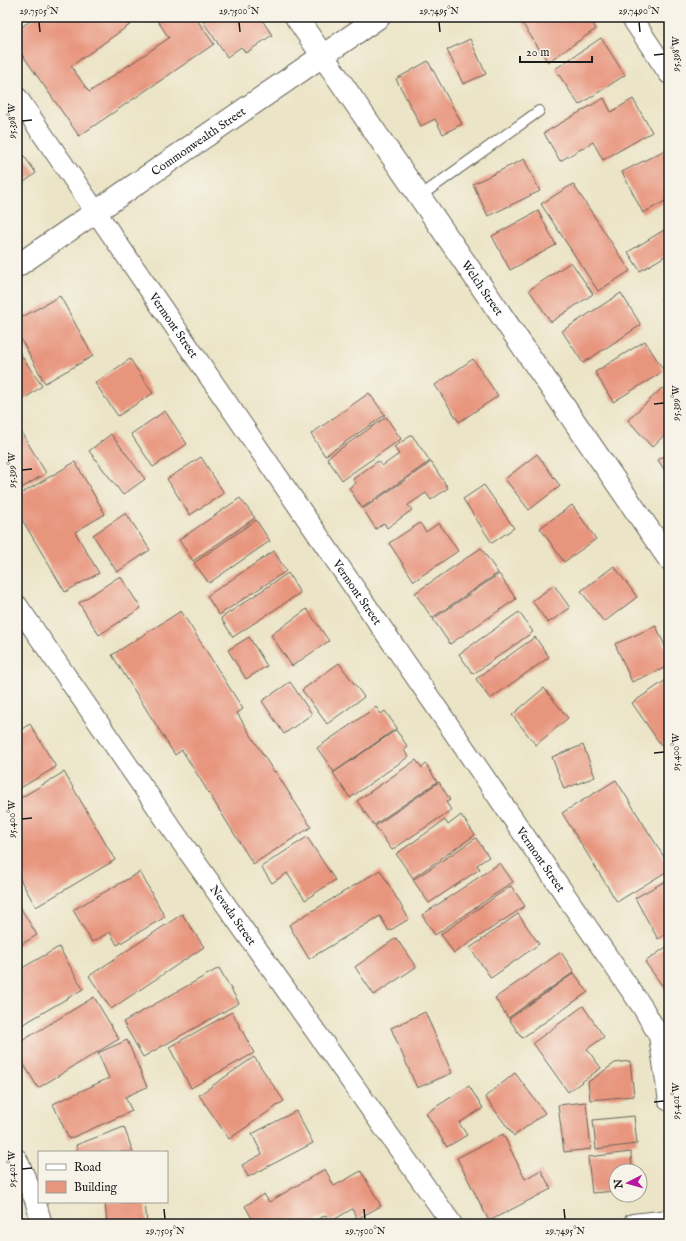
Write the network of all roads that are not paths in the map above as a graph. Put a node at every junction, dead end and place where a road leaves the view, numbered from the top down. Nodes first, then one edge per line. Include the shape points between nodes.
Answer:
1 (296, 17) edge
2 (379, 17) edge
3 (631, 17) edge
4 (322, 56) junction
5 (669, 74) edge
6 (17, 97) edge
7 (539, 111) dead end
8 (419, 197) junction
9 (95, 211) junction
10 (17, 266) edge
11 (666, 548) edge
12 (17, 604) edge
13 (666, 1062) edge
14 (669, 1100) edge
15 (17, 1159) edge
16 (669, 1220) edge
17 (42, 1224) edge
18 (452, 1224) edge
19 (633, 1224) edge

1 - 4 street, Welch Street
2 - 4 street, Commonwealth Street
3 - 5 street
4 - 8 street, Welch Street
4 - 9 street, Commonwealth Street
6 - 9 street, Vermont Street
7 - 8 lane
8 - 11 street, Welch Street
9 - 10 street, Commonwealth Street
9 - 13 street, Vermont Street via 643,1008 659,1036
12 - 18 street, Nevada Street via 174,832
13 - 14 street, Vermont Street
15 - 17 street via 35,1200
16 - 19 street

